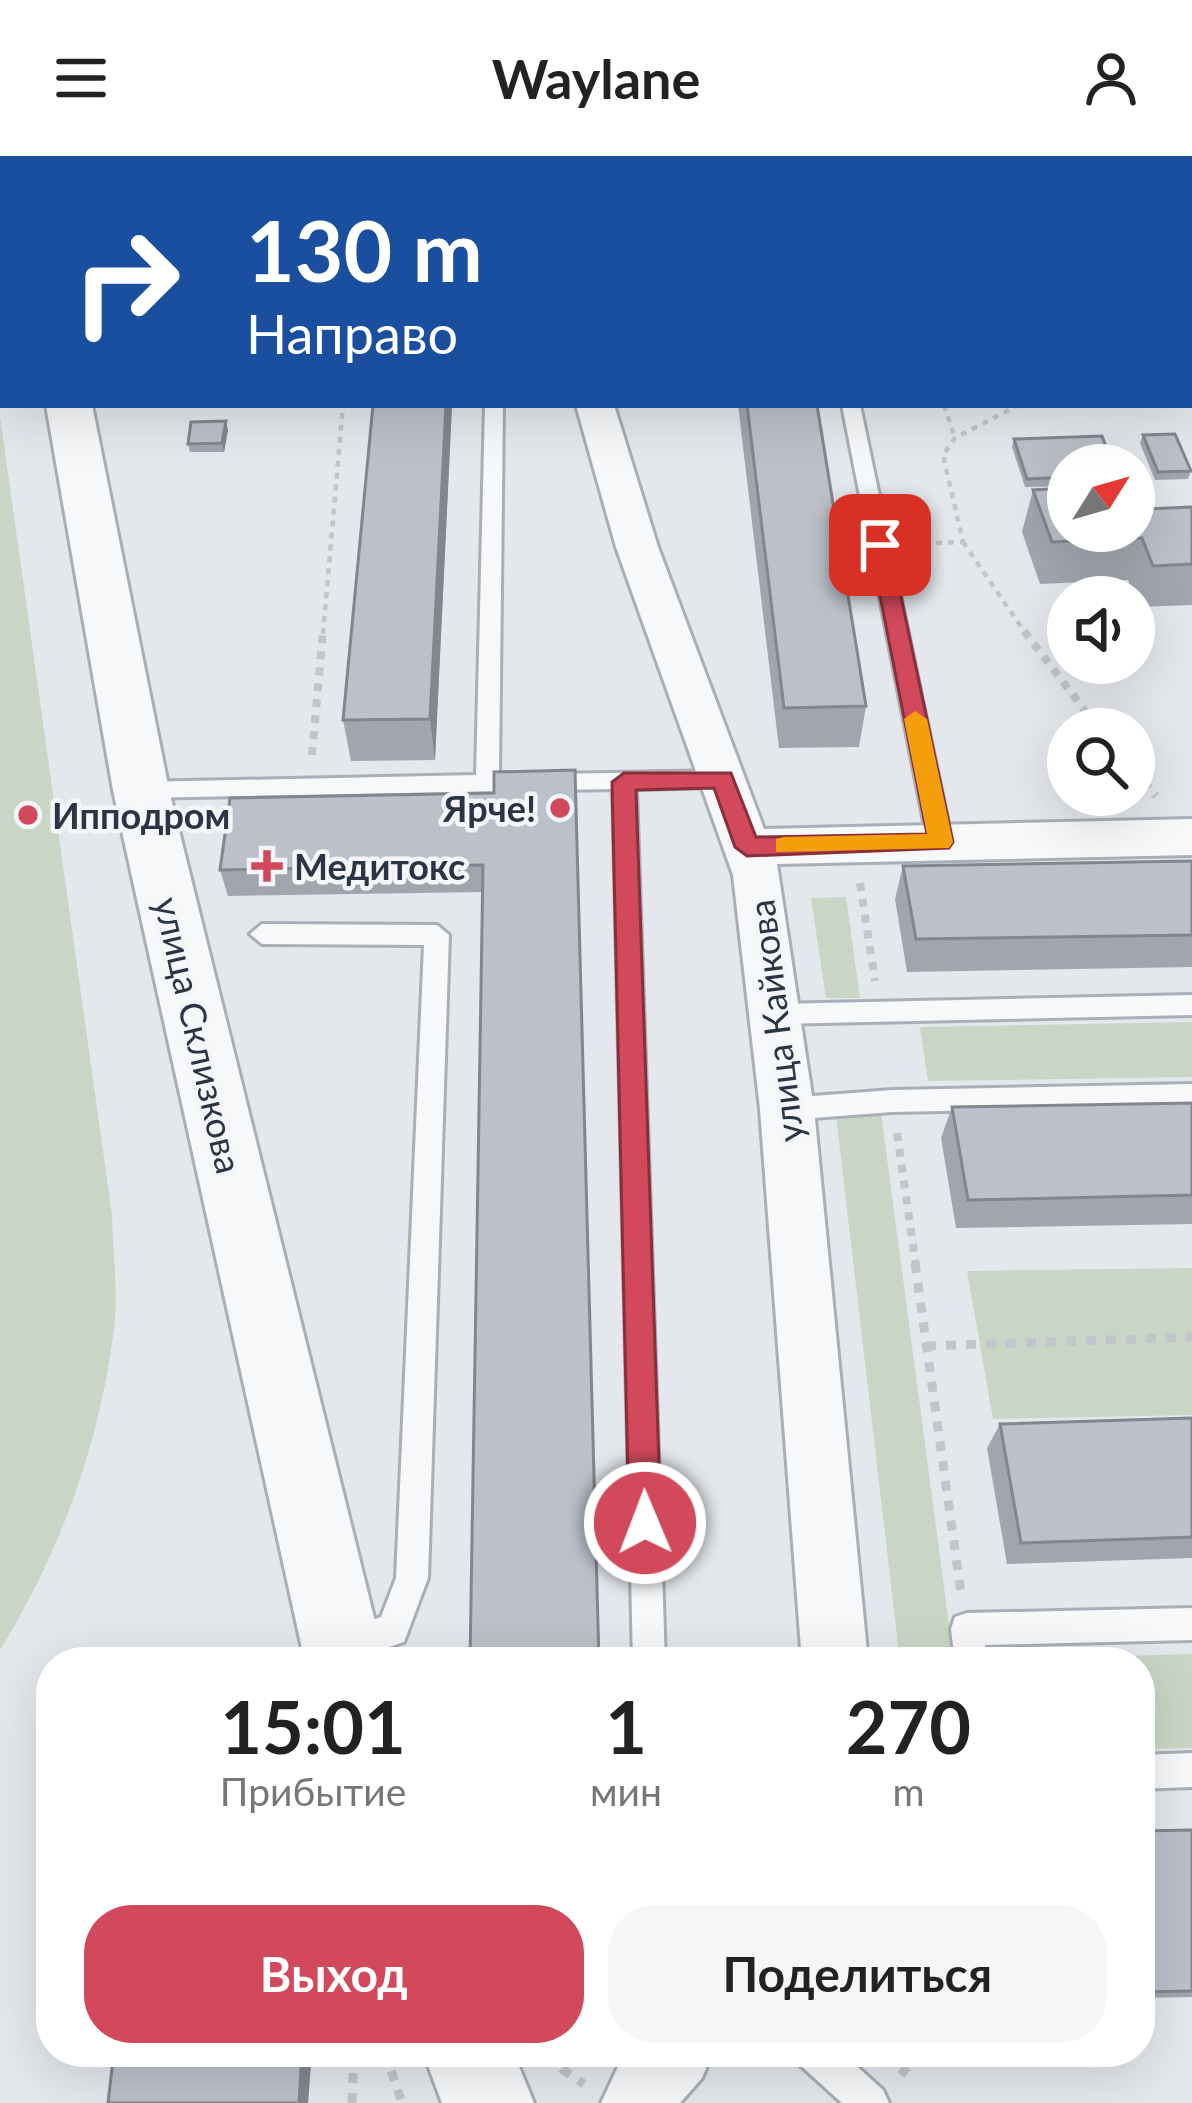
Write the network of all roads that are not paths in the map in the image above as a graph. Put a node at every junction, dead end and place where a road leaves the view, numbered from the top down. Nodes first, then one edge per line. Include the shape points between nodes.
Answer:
1 (69, 408) edge
2 (494, 408) edge
3 (596, 408) edge
4 (852, 408) edge
5 (723, 779) junction
6 (624, 782) junction
7 (487, 784) junction
8 (141, 790) junction
9 (1179, 823) edge
10 (940, 842) junction
11 (747, 847) junction
12 (262, 934) dead end
13 (1192, 1005) edge
14 (776, 1014) junction
15 (1192, 1095) edge
16 (787, 1109) junction
17 (1192, 1624) edge
18 (969, 1646) edge
19 (341, 1647) edge
20 (357, 1647) edge
21 (649, 1647) edge
22 (834, 1647) edge
23 (1192, 1771) edge
24 (1155, 1772) edge
25 (474, 2067) edge
26 (830, 2067) edge
27 (488, 2103) edge
28 (870, 2103) edge

1 - 8 street, улица Склизкова
2 - 7 lane
3 - 5 street, улица Кайкова via 637,548
4 - 10 lane
5 - 6 lane
5 - 11 street, улица Кайкова
6 - 7 lane
6 - 21 lane
7 - 8 lane
8 - 19 street, улица Склизкова
9 - 10 street
10 - 11 street
11 - 14 street, улица Кайкова
12 - 20 lane via 436,935 412,1578 392,1630
13 - 14 lane
14 - 16 street, улица Кайкова
15 - 16 lane
16 - 22 street, улица Кайкова
17 - 18 lane
23 - 24 lane
25 - 27 street
26 - 28 lane

